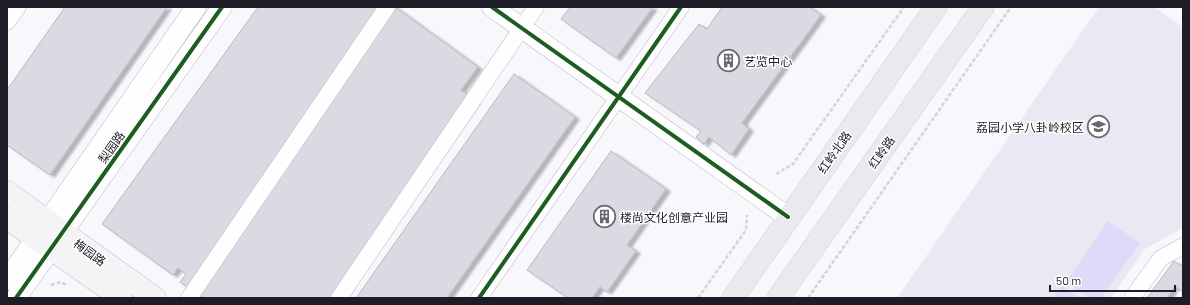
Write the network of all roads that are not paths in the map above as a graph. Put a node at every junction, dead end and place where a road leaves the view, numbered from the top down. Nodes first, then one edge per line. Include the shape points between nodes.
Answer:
1 (18, 7) edge
2 (196, 7) edge
3 (222, 7) edge
4 (386, 7) edge
5 (492, 7) edge
6 (536, 7) edge
7 (681, 7) edge
8 (936, 7) edge
9 (983, 7) edge
10 (7, 22) edge
11 (522, 28) junction
12 (618, 96) junction
13 (7, 192) edge
14 (788, 217) junction
15 (7, 218) edge
16 (55, 226) junction
17 (43, 244) junction
18 (1183, 246) edge
19 (7, 280) edge
20 (16, 298) edge
21 (121, 298) edge
22 (155, 298) edge
23 (189, 298) edge
24 (339, 298) edge
25 (479, 298) edge
26 (732, 298) edge
27 (778, 298) edge
28 (1132, 298) edge

1 - 10 street
2 - 16 street, 梨园路
3 - 16 street, 梨园路
4 - 23 street
5 - 11 street
6 - 11 street
7 - 12 street
8 - 14 main road, 红岭北路
9 - 27 main road, 红岭路
11 - 12 street
11 - 24 street
12 - 14 street
12 - 25 street
13 - 16 main road, 梅园路
14 - 26 main road, 红岭北路
15 - 17 main road, 梅园路
16 - 17 street, 梨园路
16 - 22 main road, 梅园路
17 - 19 street, 梨园路
17 - 20 street, 梨园路
17 - 21 main road, 梅园路
18 - 28 street via 1160,258

